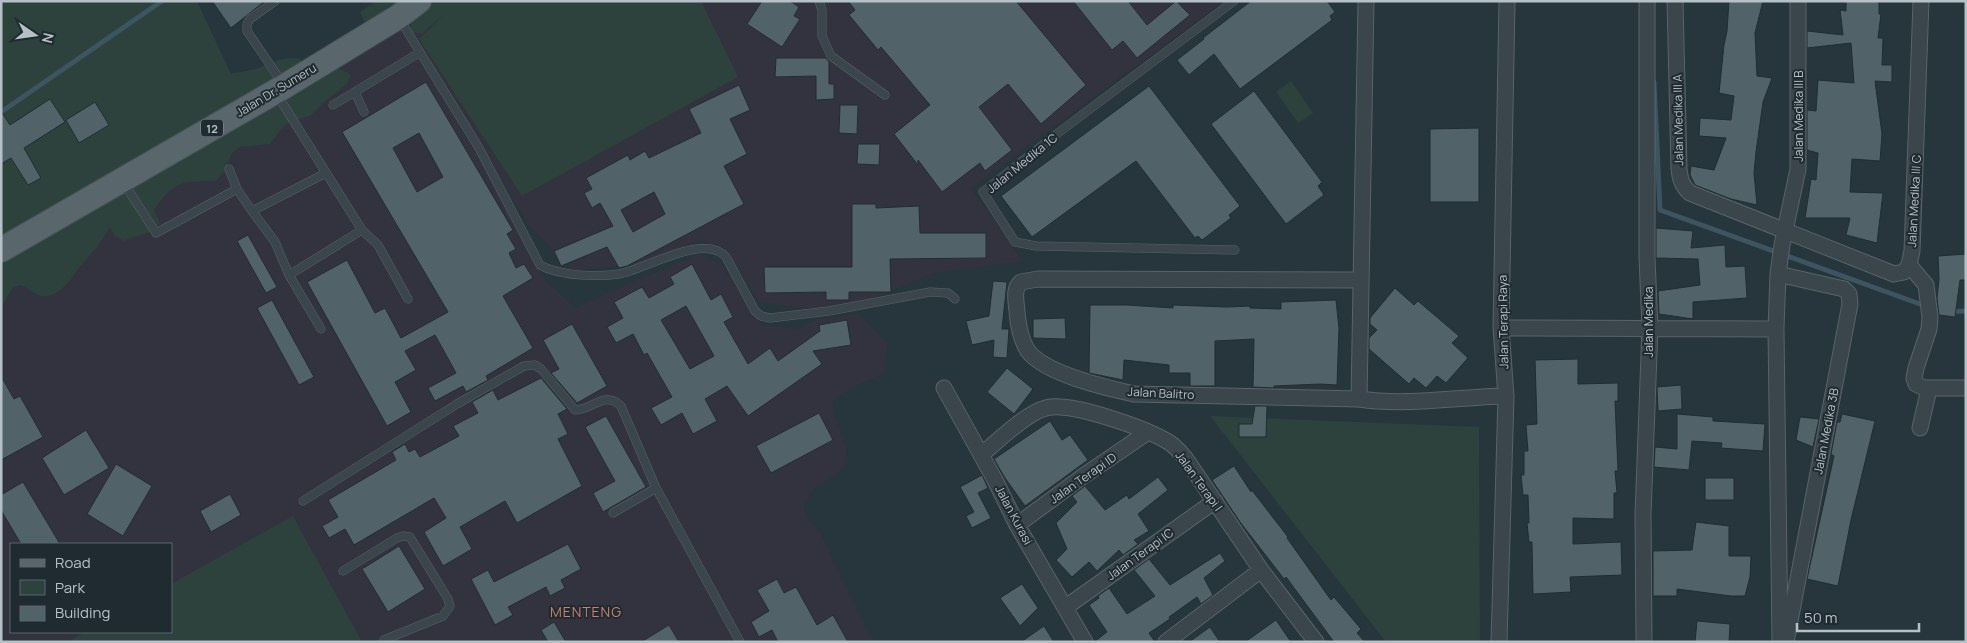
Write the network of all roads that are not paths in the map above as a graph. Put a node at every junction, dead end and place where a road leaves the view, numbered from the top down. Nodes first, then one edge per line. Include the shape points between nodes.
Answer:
1 (275, 1) edge
2 (419, 1) edge
3 (819, 1) edge
4 (1234, 1) edge
5 (1366, 1) edge
6 (1507, 1) edge
7 (1647, 1) edge
8 (1675, 1) edge
9 (1798, 1) edge
10 (1921, 1) edge
11 (398, 17) junction
12 (419, 53) junction
13 (280, 89) junction
14 (355, 92) junction
15 (885, 95) dead end
16 (333, 105) dead end
17 (364, 112) dead end
18 (229, 170) dead end
19 (326, 174) junction
20 (122, 181) junction
21 (237, 189) junction
22 (252, 211) junction
23 (362, 230) junction
24 (1786, 230) junction
25 (1, 250) edge
26 (1234, 250) dead end
27 (1909, 265) junction
28 (1779, 272) junction
29 (289, 275) junction
30 (1361, 280) junction
31 (408, 299) dead end
32 (955, 299) dead end
33 (1650, 327) junction
34 (1501, 328) junction
35 (321, 329) dead end
36 (1776, 329) junction
37 (1922, 386) junction
38 (944, 388) dead end
39 (1966, 388) edge
40 (1506, 396) junction
41 (1359, 399) junction
42 (1920, 428) dead end
43 (1148, 432) junction
44 (981, 455) junction
45 (656, 488) junction
46 (303, 501) dead end
47 (1214, 501) junction
48 (613, 513) dead end
49 (1018, 525) junction
50 (1261, 570) junction
51 (343, 571) dead end
52 (1066, 607) junction
53 (384, 640) dead end
54 (740, 642) edge
55 (1085, 642) edge
56 (1166, 642) edge
57 (1316, 642) edge
58 (1499, 642) edge
59 (1644, 642) edge
60 (1780, 642) edge
61 (1786, 642) edge

1 - 13 lane via 250,20 247,31
2 - 11 main road, Jalan Dr. Sumeru / 12
3 - 15 lane via 822,36 831,56
4 - 26 lane, Jalan Medika 1C via 984,192 1015,242 1021,244
5 - 30 street
6 - 34 street, Jalan Terapi Raya
7 - 33 street, Jalan Medika
8 - 24 street, Jalan Medika III A via 1682,184 1690,193
9 - 24 street, Jalan Medika III B via 1798,169
10 - 27 street, Jalan Medika III C via 1913,233
11 - 12 lane
11 - 13 main road, Jalan Dr. Sumeru / 12
12 - 14 lane
12 - 32 lane via 479,148 540,265 546,268 591,275 622,274 659,259 699,250 716,251 726,257 755,311 770,318 829,311 930,292 948,293
13 - 19 lane
13 - 20 main road, Jalan Dr. Sumeru / 12
14 - 16 lane
14 - 17 lane
18 - 21 lane
19 - 22 lane
19 - 23 lane
20 - 21 lane via 156,233
20 - 25 main road, Jalan Dr. Sumeru / 12
21 - 22 lane
22 - 29 lane via 275,242
23 - 29 lane
23 - 31 lane via 378,245
24 - 27 street, Jalan Medika III C via 1894,274 1904,272
24 - 28 street
27 - 37 street via 1928,288 1929,329 1916,368
28 - 36 street
28 - 61 street, Jalan Medika 3B via 1844,289 1849,294 1850,304
29 - 35 lane
30 - 41 street
30 - 41 street, Jalan Balitro via 1038,279 1020,282 1015,290 1021,336 1032,356 1091,384 1134,394
33 - 34 street
33 - 36 street
33 - 59 street, Jalan Medika via 1643,514
34 - 40 street, Jalan Terapi Raya
36 - 60 street
37 - 39 street
37 - 42 street
38 - 44 street, Jalan Kurasi
40 - 41 street, Jalan Balitro via 1384,402
40 - 58 street, Jalan Terapi Raya
43 - 44 street, Jalan Terapi I via 1073,409 1049,407 1027,418
43 - 47 street, Jalan Terapi I via 1179,450
43 - 49 street, Jalan Terapi ID
44 - 49 street, Jalan Kurasi
45 - 46 lane via 621,406 606,398 575,410 541,369 530,364 457,404
45 - 48 lane
45 - 54 lane
47 - 50 street, Jalan Terapi I
47 - 52 street, Jalan Terapi IC
49 - 52 street, Jalan Kurasi
50 - 56 street
50 - 57 street, Jalan Terapi I
51 - 53 lane via 397,538 410,537 448,598 450,606 443,616
52 - 55 street, Jalan Kurasi

